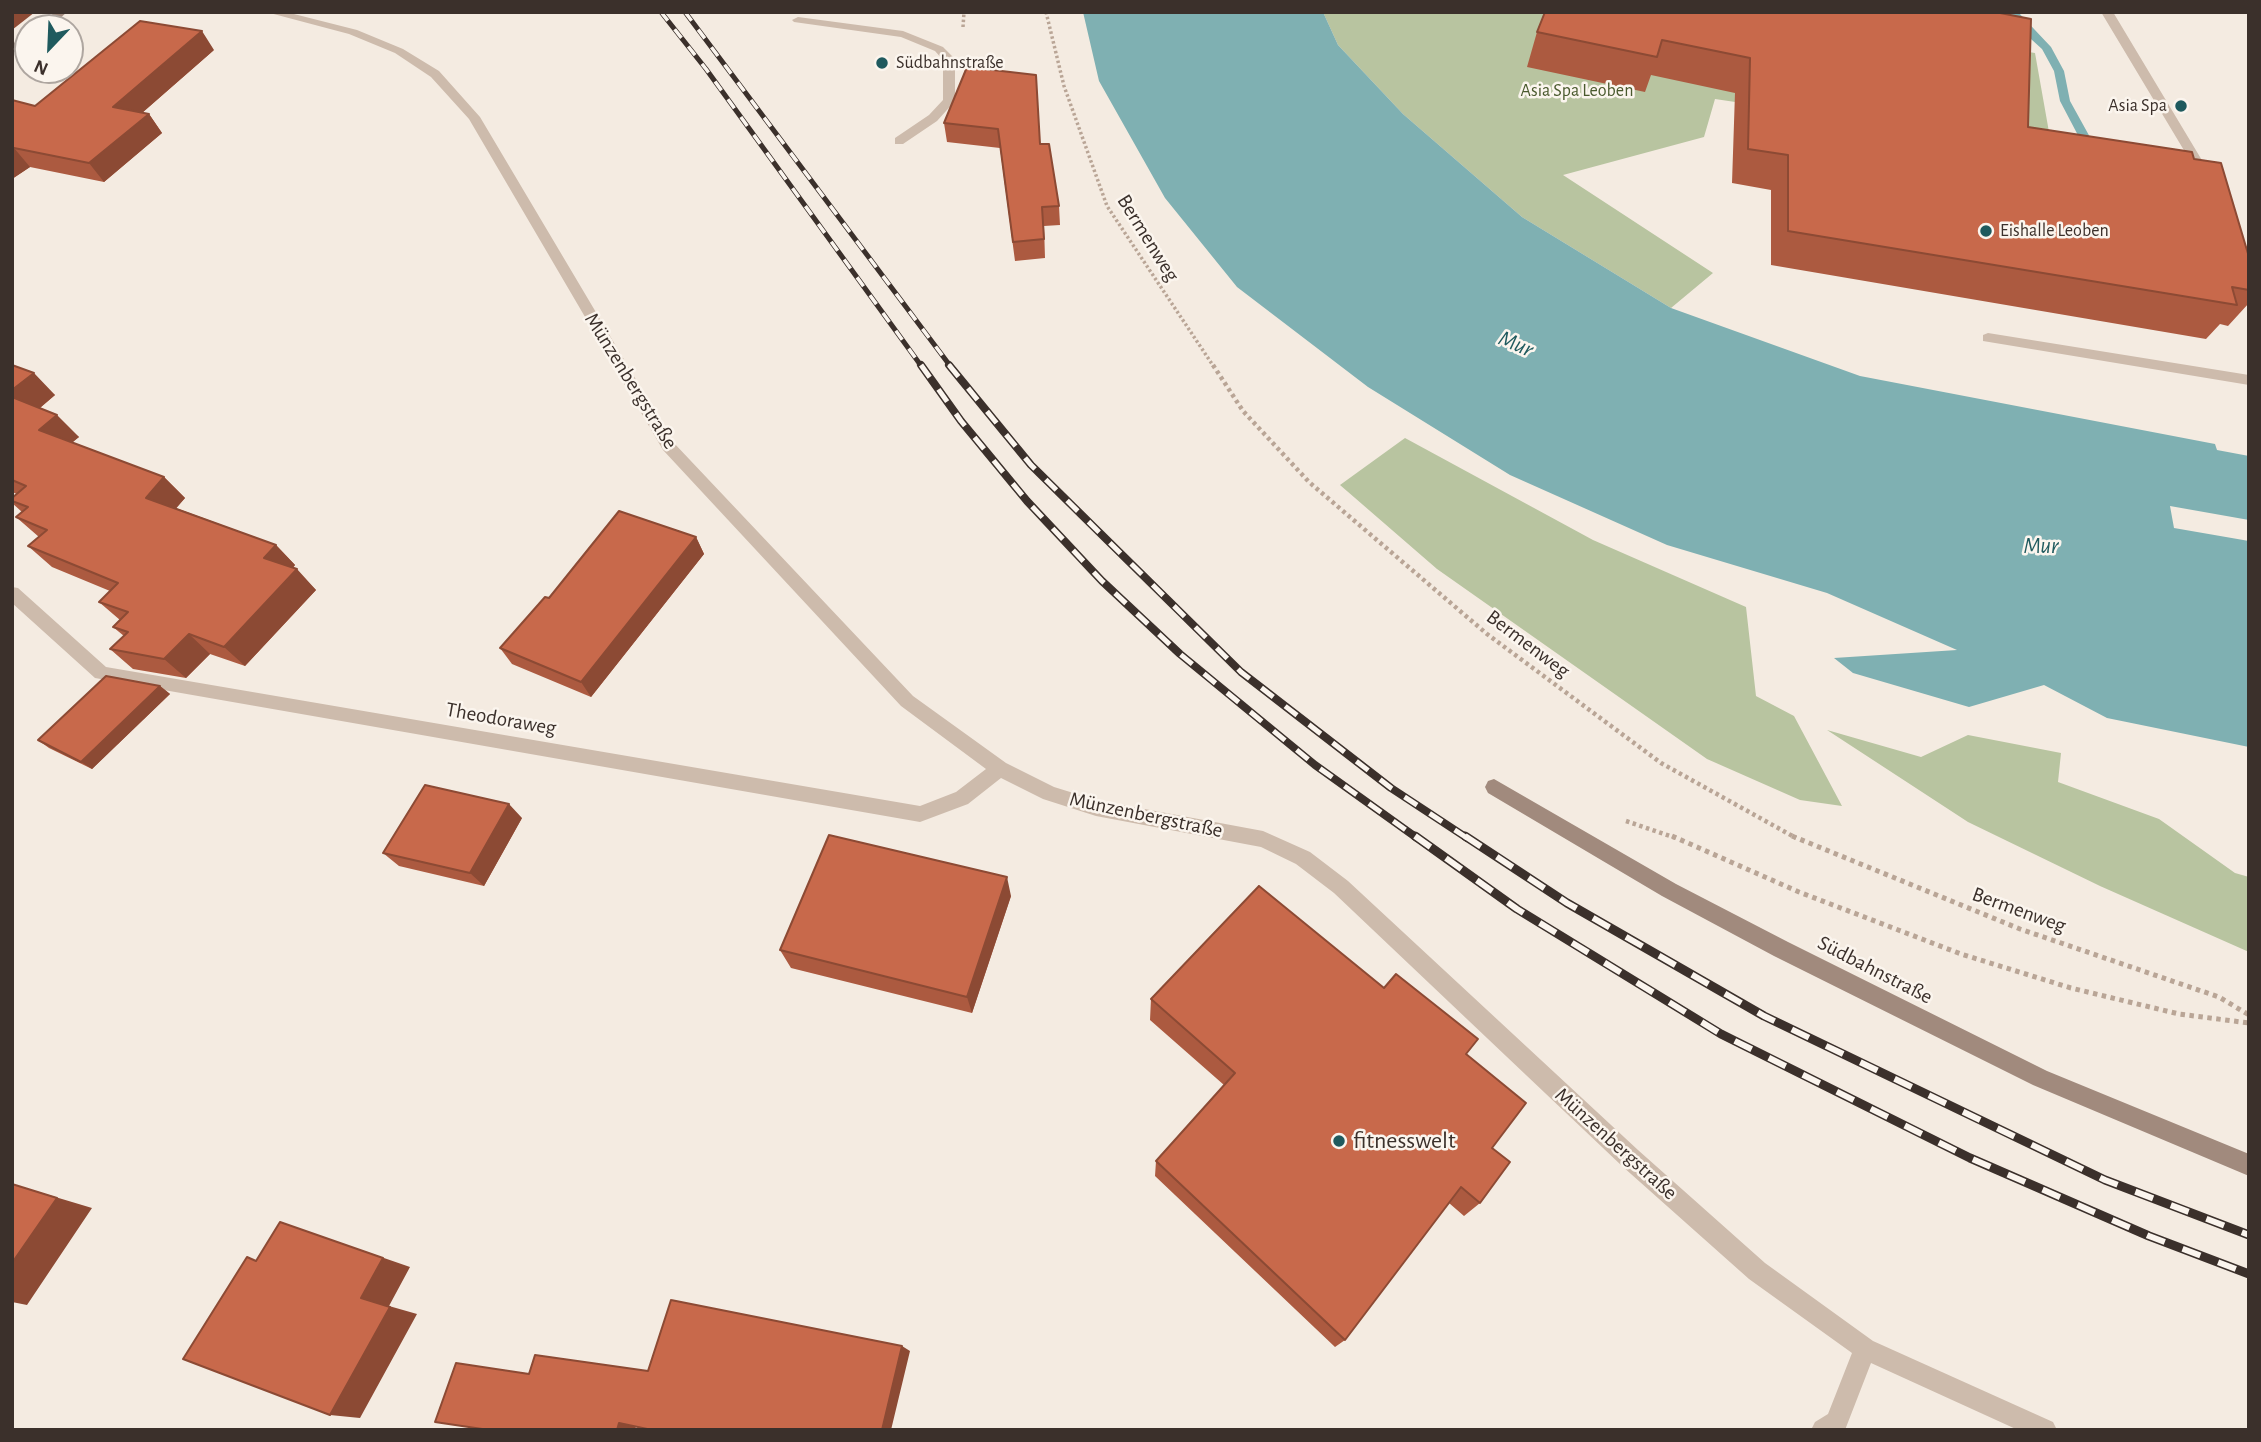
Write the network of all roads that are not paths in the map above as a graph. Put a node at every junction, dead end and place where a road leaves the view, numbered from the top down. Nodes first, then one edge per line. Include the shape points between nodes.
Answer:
1 (271, 12) edge
2 (2107, 12) edge
3 (797, 20) dead end
4 (899, 141) dead end
5 (2213, 189) edge
6 (1988, 338) dead end
7 (2249, 380) edge
8 (12, 593) edge
9 (1000, 769) junction
10 (1494, 787) dead end
11 (2249, 1165) edge
12 (1865, 1349) junction
13 (1823, 1430) edge
14 (2046, 1430) edge

1 - 9 street, Münzenbergstraße via 353,32 399,51 435,74 474,117 668,446 908,701
2 - 5 street
3 - 4 street via 903,34 949,59 949,102
6 - 7 street
8 - 9 street, Theodoraweg via 101,673 920,814 962,798
9 - 12 street, Münzenbergstraße via 1049,793 1096,808 1263,839 1303,859 1341,887 1757,1271
10 - 11 main road, Südbahnstraße via 1669,890 1793,955 2040,1078
12 - 13 street via 1836,1422
12 - 14 street, Münzenbergstraße

